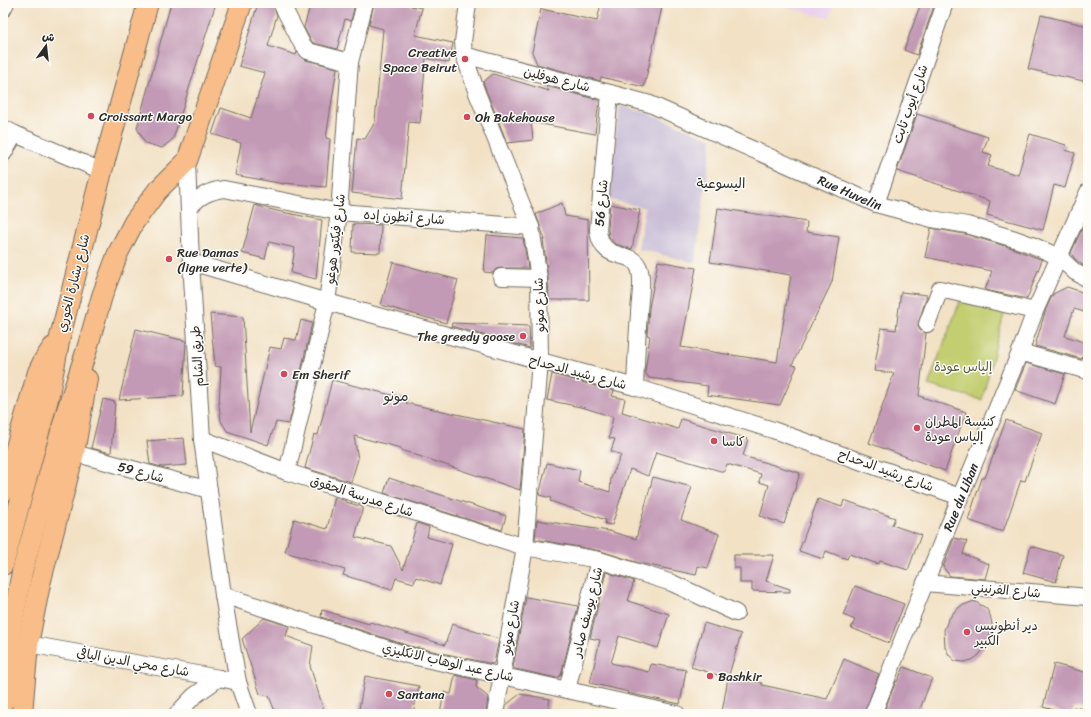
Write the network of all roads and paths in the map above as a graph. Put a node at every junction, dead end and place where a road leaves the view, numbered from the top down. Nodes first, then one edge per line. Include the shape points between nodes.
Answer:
1 (6, 3) edge
2 (242, 3) edge
3 (281, 3) edge
4 (365, 3) edge
5 (468, 3) edge
6 (945, 3) edge
7 (146, 4) edge
8 (3, 9) edge
9 (464, 55) junction
10 (350, 62) junction
11 (610, 93) junction
12 (650, 104) joint
13 (9, 131) edge
14 (3, 154) edge
15 (187, 161) junction
16 (102, 171) junction
17 (1088, 192) edge
18 (876, 204) junction
19 (188, 208) junction
20 (339, 212) junction
21 (531, 227) junction
22 (1059, 257) junction
23 (191, 262) junction
24 (501, 277) dead end
25 (539, 278) junction
26 (1088, 279) edge
27 (327, 302) junction
28 (1035, 311) junction
29 (927, 324) dead end
30 (60, 337) junction
31 (87, 349) junction
32 (1020, 352) junction
33 (540, 361) junction
34 (1088, 371) edge
35 (635, 387) junction
36 (202, 439) junction
37 (74, 453) junction
38 (287, 472) junction
39 (4, 481) edge
40 (209, 490) junction
41 (960, 497) junction
42 (525, 547) junction
43 (599, 560) junction
44 (3, 565) edge
45 (924, 583) junction
46 (223, 595) junction
47 (1088, 597) edge
48 (736, 613) dead end
49 (28, 644) junction
50 (502, 676) junction
51 (219, 678) junction
52 (238, 682) junction
53 (568, 690) junction
54 (4, 701) edge
55 (22, 714) edge
56 (177, 714) edge
57 (249, 714) edge
58 (495, 714) edge
59 (675, 714) edge
60 (872, 714) edge

1 - 8 street
2 - 15 main road, طريق الشام
3 - 10 street via 308,51
4 - 10 street, شارع فيكتور هوغو
5 - 9 street, شارع مونو
6 - 18 street, شارع أيوب تابت
7 - 16 main road, شارع بشارة الخوري
9 - 11 street, شارع هوفلين
9 - 21 street, شارع مونو
10 - 20 street, شارع فيكتور هوغو
11 - 12 street, شارع هوفلين
11 - 35 street, شارع 56 via 598,230 602,246 632,260 640,269
12 - 18 street, Rue Huvelin
13 - 14 street
13 - 16 street
15 - 19 street, طريق الشام
15 - 31 main road via 149,200 126,236 102,296
16 - 30 main road, شارع بشارة الخوري
17 - 22 street, Rue du Liban
18 - 22 street, Rue Huvelin via 1015,238
19 - 20 street, شارع أنطون إده via 204,194 224,189
19 - 23 street, طريق الشام
20 - 21 street, شارع أنطون إده
20 - 27 street, شارع فيكتور هوغو
21 - 25 street, شارع مونو
22 - 26 street, Rue Huvelin via 1075,272
22 - 28 street, Rue du Liban
23 - 27 street, شارع رشيد الدحداح
23 - 36 street, طريق الشام
24 - 25 street
25 - 33 street, شارع مونو
27 - 33 street, شارع رشيد الدحداح
27 - 38 street, شارع فيكتور هوغو
28 - 29 street via 940,289
28 - 32 street, Rue du Liban
30 - 39 main road via 38,372
30 - 44 main road, شارع بشارة الخوري via 48,399
31 - 37 main road via 86,393
31 - 54 main road via 67,410 22,572 11,629
32 - 34 street
32 - 41 street, Rue du Liban
33 - 35 street, شارع رشيد الدحداح
33 - 42 street, شارع مونو
35 - 41 street, شارع رشيد الدحداح via 774,430
36 - 38 street, شارع مدرسة الحقوق
36 - 40 street, طريق الشام
37 - 40 street, شارع 59
37 - 49 main road via 40,584
38 - 42 street, شارع مدرسة الحقوق
40 - 46 street, طريق الشام
41 - 45 street, Rue du Liban
42 - 43 street, شارع يوسف صادر
42 - 50 street, شارع مونو
43 - 48 street via 672,583
43 - 53 street, شارع يوسف صادر
45 - 47 street, شارع الفرنيني
45 - 60 street, Rue du Liban
46 - 50 street, شارع عبد الوهاب الانكليزي via 407,655
46 - 52 street, طريق الشام
49 - 51 street, شارع محي الدين اليافي
49 - 55 main road
50 - 53 street, شارع عبد الوهاب الانكليزي
50 - 58 street, شارع مونو
51 - 52 street, شارع محي الدين اليافي
51 - 56 street via 194,696
52 - 57 street, طريق الشام
53 - 59 street, شارع عبد الوهاب الانكليزي

